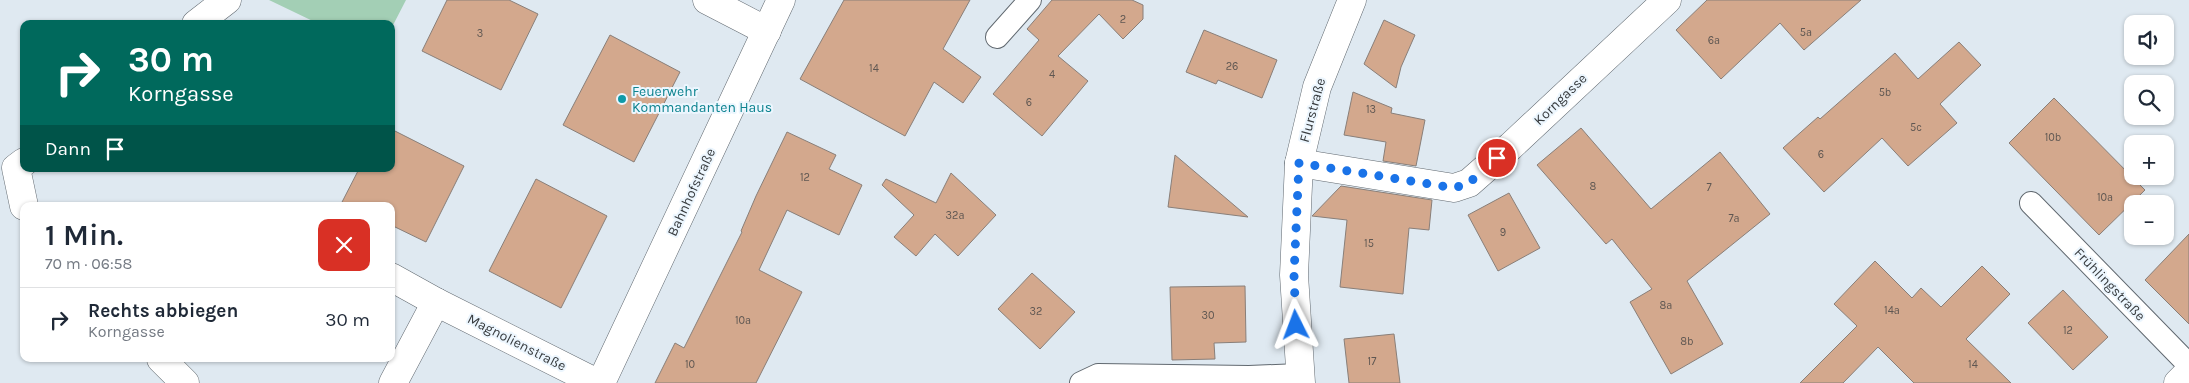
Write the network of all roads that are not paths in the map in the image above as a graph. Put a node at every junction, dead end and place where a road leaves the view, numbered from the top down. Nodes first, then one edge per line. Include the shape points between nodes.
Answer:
1 (227, 0) edge
2 (707, 0) edge
3 (781, 0) edge
4 (1030, 0) edge
5 (1352, 0) edge
6 (1667, 0) edge
7 (201, 20) edge
8 (767, 31) junction
9 (996, 37) dead end
10 (1299, 163) junction
11 (20, 165) edge
12 (23, 202) edge
13 (2031, 203) dead end
14 (395, 279) edge
15 (436, 302) junction
16 (164, 362) edge
17 (2189, 365) edge
18 (2189, 372) edge
19 (1300, 379) edge
20 (186, 383) edge
21 (393, 383) edge
22 (597, 383) edge
23 (601, 383) edge
24 (1081, 383) edge
25 (2178, 383) edge

1 - 7 street
2 - 8 street
3 - 8 street, Bahnhofstraße
4 - 9 lane
5 - 10 street, Flurstraße via 1317,87
6 - 10 street, Korngasse via 1469,183 1454,188
8 - 23 street, Bahnhofstraße
10 - 19 street, Flurstraße via 1294,275
11 - 12 street via 16,168
13 - 17 lane, Frühlingstraße
14 - 15 street, Magnolienstraße
15 - 21 street
15 - 22 street, Magnolienstraße
16 - 20 street
18 - 25 street
19 - 24 lane, Flurstraße via 1098,375

